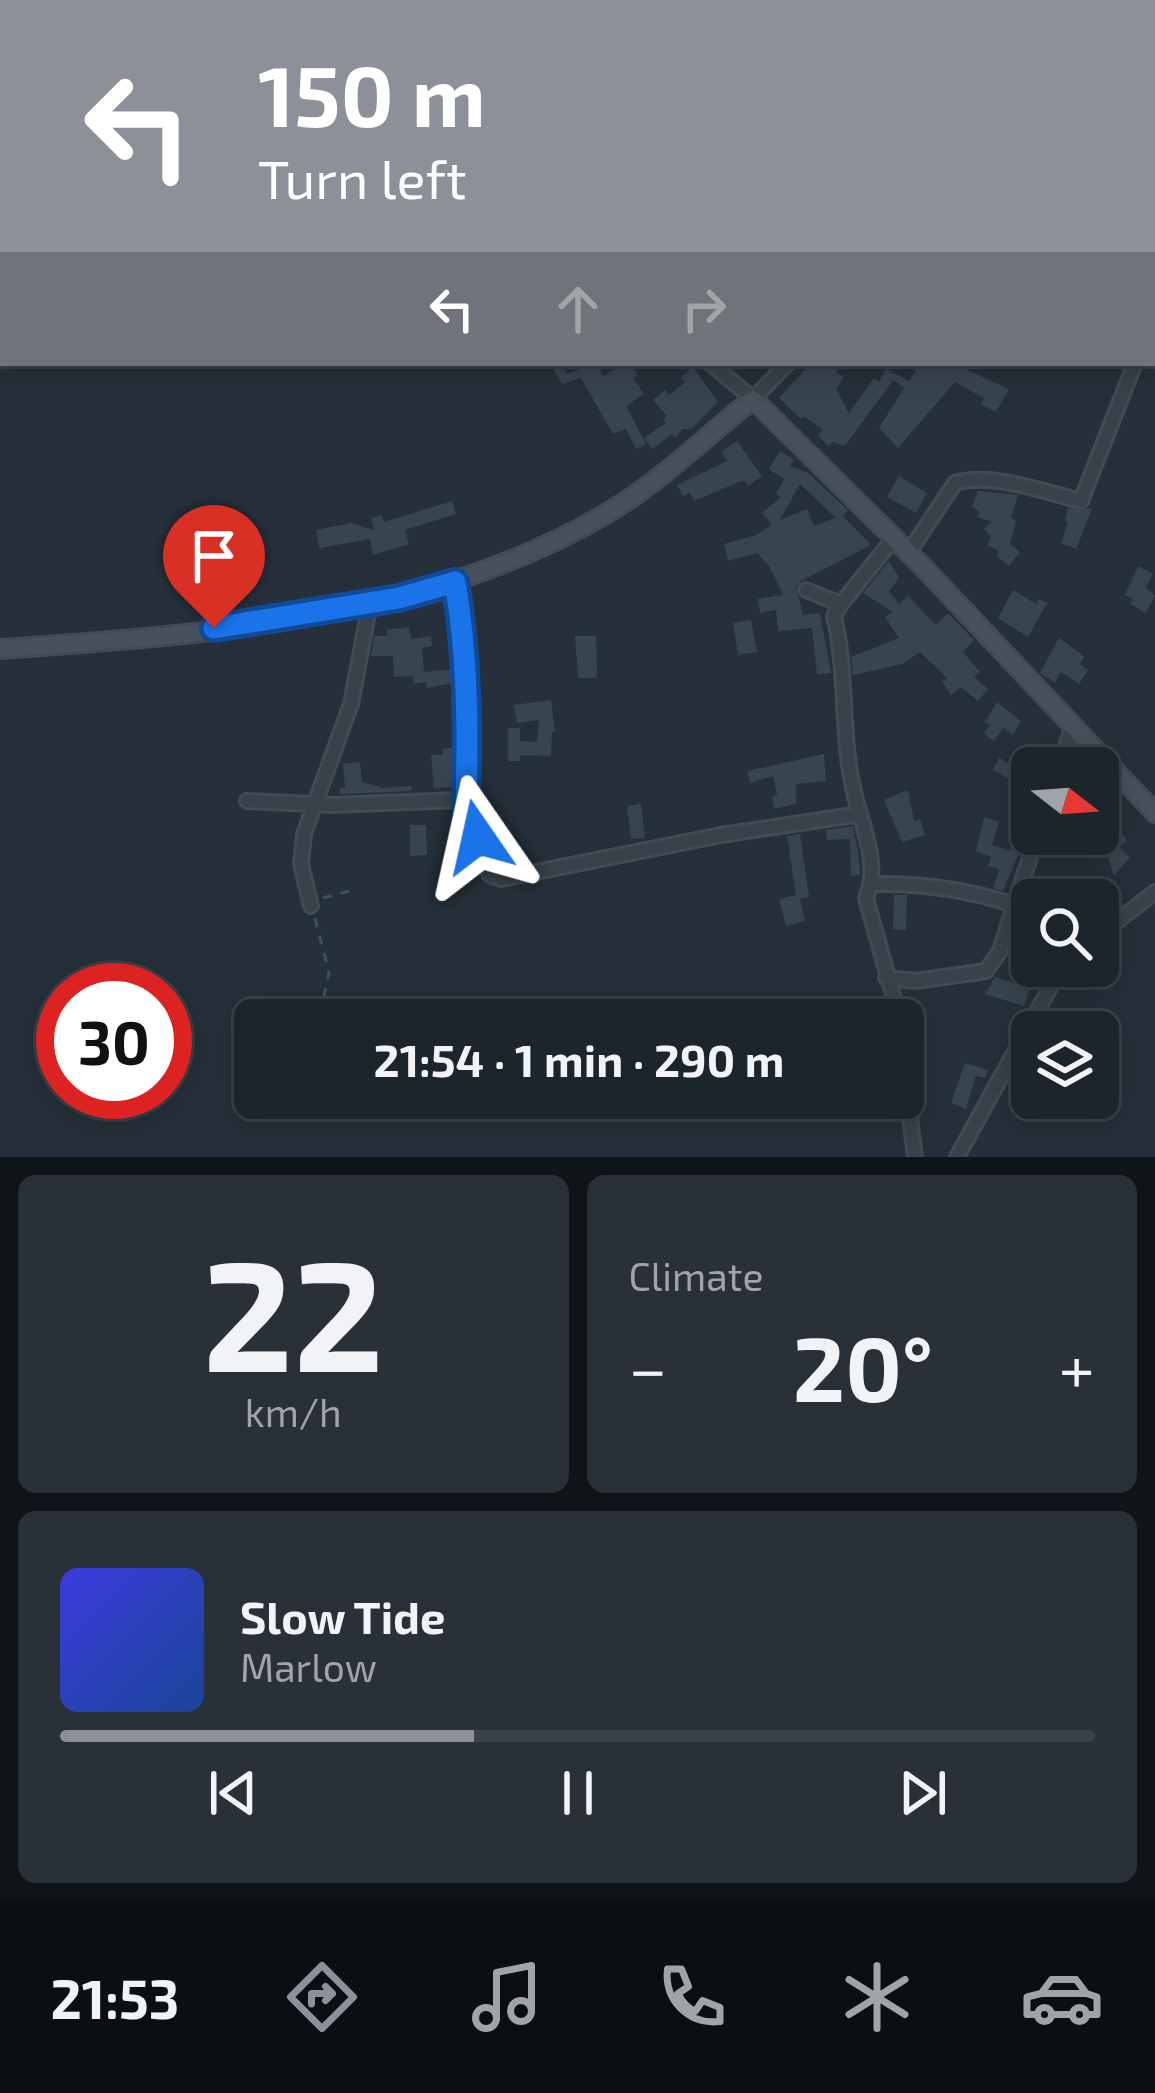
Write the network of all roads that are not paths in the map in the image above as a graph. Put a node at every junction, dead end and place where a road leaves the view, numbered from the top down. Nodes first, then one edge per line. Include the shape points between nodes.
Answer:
1 (713, 366) edge
2 (785, 366) edge
3 (1134, 366) edge
4 (753, 400) junction
5 (894, 538) junction
6 (909, 552) junction
7 (455, 582) junction
8 (806, 590) dead end
9 (370, 603) junction
10 (842, 604) junction
11 (0, 649) edge
12 (1072, 728) junction
13 (1066, 747) edge
14 (247, 801) dead end
15 (316, 804) junction
16 (466, 805) junction
17 (1154, 811) edge
18 (860, 814) junction
19 (872, 884) junction
20 (1155, 892) edge
21 (1011, 903) edge
22 (311, 906) road end
23 (1011, 914) edge
24 (1119, 920) edge
25 (886, 978) junction
26 (1050, 987) edge
27 (893, 999) edge
28 (910, 1119) edge
29 (915, 1157) edge
30 (957, 1157) edge

1 - 4 street
2 - 4 street
3 - 6 street via 1081,501 955,483
4 - 5 street
4 - 7 street via 614,509
5 - 6 street
5 - 10 street
6 - 12 street
7 - 9 street
7 - 16 street via 469,712
8 - 10 street
9 - 11 street via 171,634
9 - 15 street via 351,704
10 - 18 street via 834,616
12 - 13 street
12 - 17 street
14 - 15 street
15 - 16 street
15 - 22 street via 301,864
16 - 18 street via 484,863 501,879
18 - 19 street
19 - 21 street via 930,885
19 - 25 street via 866,898
20 - 24 street
23 - 25 street via 986,971
25 - 27 street
26 - 30 street
28 - 29 street

